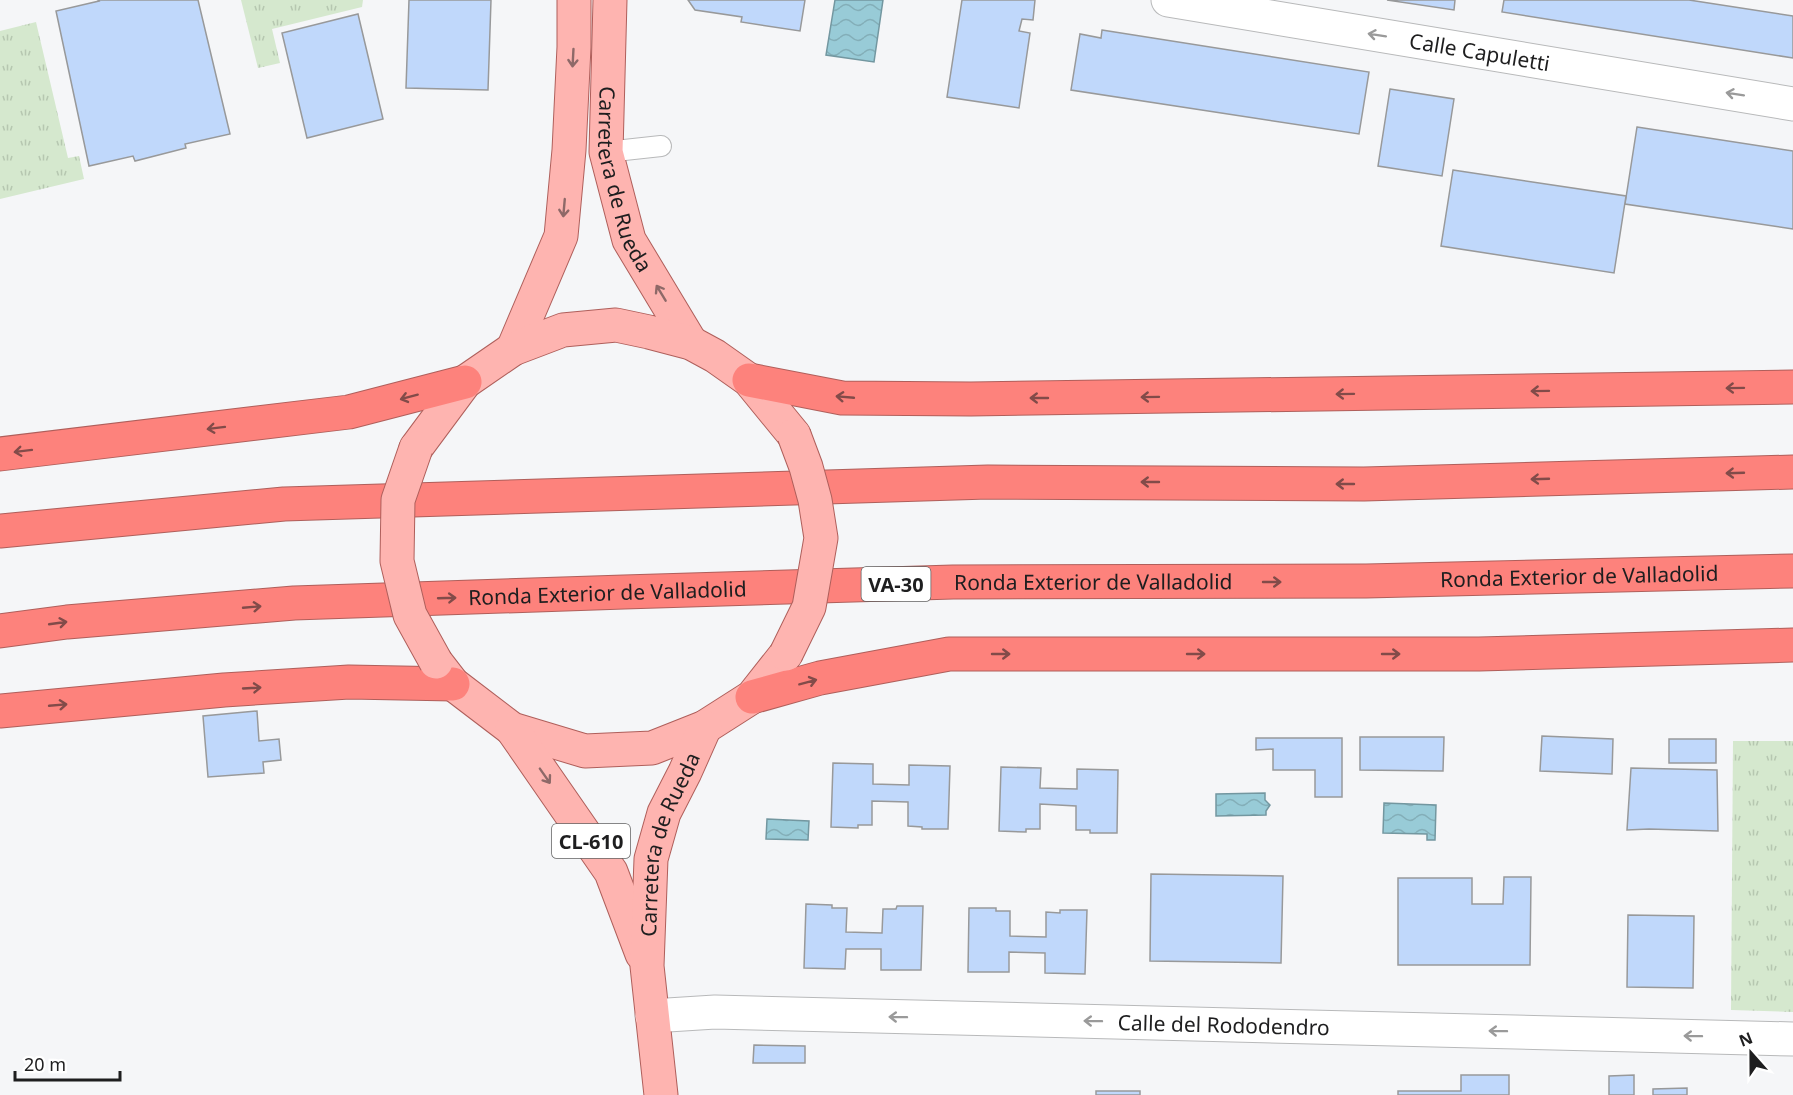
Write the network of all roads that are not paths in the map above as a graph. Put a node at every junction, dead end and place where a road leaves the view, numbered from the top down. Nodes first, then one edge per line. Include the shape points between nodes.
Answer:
1 (574, 0) edge
2 (610, 0) edge
3 (1168, 0) edge
4 (1793, 104) edge
5 (661, 146) dead end
6 (606, 152) junction
7 (691, 343) junction
8 (513, 349) junction
9 (749, 380) junction
10 (465, 382) junction
11 (1793, 387) edge
12 (0, 454) edge
13 (1793, 472) edge
14 (0, 531) edge
15 (1793, 572) edge
16 (0, 631) edge
17 (1793, 645) edge
18 (445, 673) junction
19 (752, 697) junction
20 (0, 711) edge
21 (705, 727) junction
22 (512, 729) junction
23 (646, 966) junction
24 (652, 1016) junction
25 (1793, 1039) edge
26 (661, 1095) edge

1 -> 8 main road, Carretera de Rueda via 569,150 561,236
2 - 6 main road, Carretera de Rueda
4 -> 3 street, Calle Capuletti
5 - 6 lane
7 -> 6 main road, Carretera de Rueda via 629,240
7 - 8 main road via 616,325 563,330
7 - 9 main road
8 - 10 main road
11 -> 9 highway via 971,399 842,398
9 - 19 main road, bridge via 794,435 807,467 821,538 809,607 786,654
10 -> 12 highway via 349,412
10 - 18 main road, bridge via 416,448 398,500 397,561 410,615
13 -> 14 highway via 1364,484 988,482 284,504
16 -> 15 highway, Ronda Exterior de Valladolid / VA-30 via 294,603 624,592 953,582 1366,581
19 -> 17 highway via 820,678 948,654 1479,654
20 -> 18 highway
18 - 22 main road
19 - 21 main road
21 - 22 main road via 652,748 585,751
21 - 23 main road, Carretera de Rueda / CL-610 via 664,813 651,859
22 -> 23 main road, Carretera de Rueda / CL-610 via 611,872
23 - 24 main road, Carretera de Rueda / CL-610
25 -> 24 street, Calle del Rododendro via 715,1012
24 - 26 main road, Carretera de Rueda / CL-610

